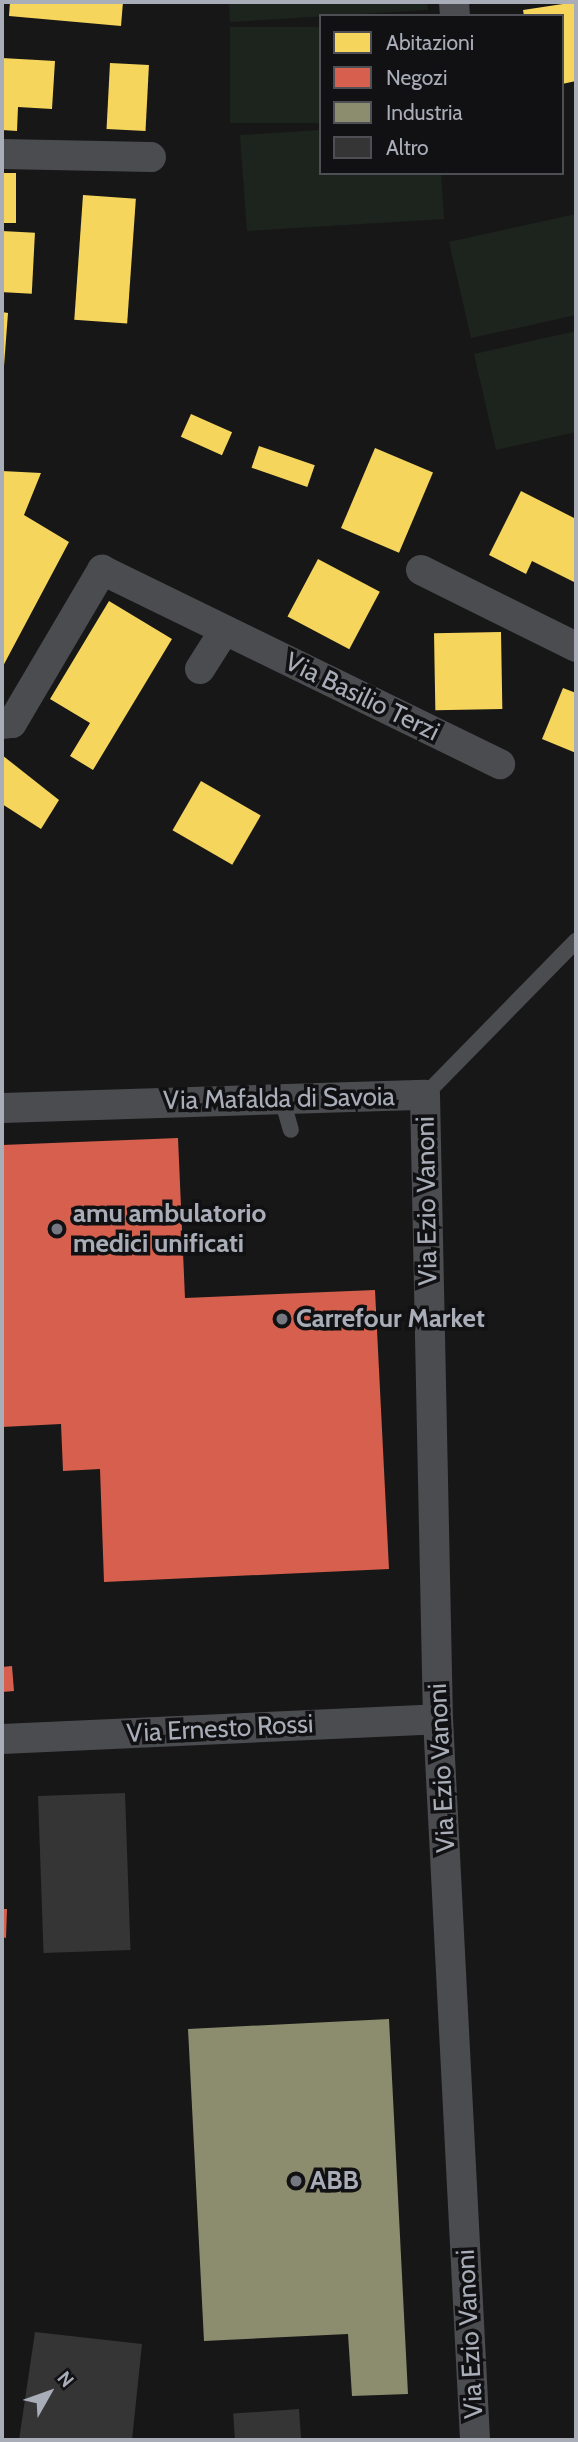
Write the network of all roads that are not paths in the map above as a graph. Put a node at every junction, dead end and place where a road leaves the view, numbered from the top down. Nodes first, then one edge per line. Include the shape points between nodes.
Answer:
1 (2, 154) edge
2 (151, 157) dead end
3 (421, 570) dead end
4 (223, 631) junction
5 (576, 648) edge
6 (200, 669) dead end
7 (2, 724) edge
8 (500, 764) dead end
9 (576, 941) edge
10 (425, 1094) junction
11 (282, 1099) junction
12 (2, 1108) edge
13 (291, 1130) dead end
14 (438, 1719) junction
15 (2, 1739) edge
16 (475, 2440) edge

1 - 2 street
3 - 5 street
4 - 6 street
4 - 7 street, Via Basilio Terzi via 102,570 12,723
4 - 8 street, Via Basilio Terzi
9 - 10 lane, Via Mafalda di Savoia
10 - 11 street, Via Mafalda di Savoia
10 - 14 street, Via Ezio Vanoni
11 - 12 street, Via Mafalda di Savoia
11 - 13 lane
14 - 15 street, Via Ernesto Rossi
14 - 16 street, Via Ezio Vanoni

